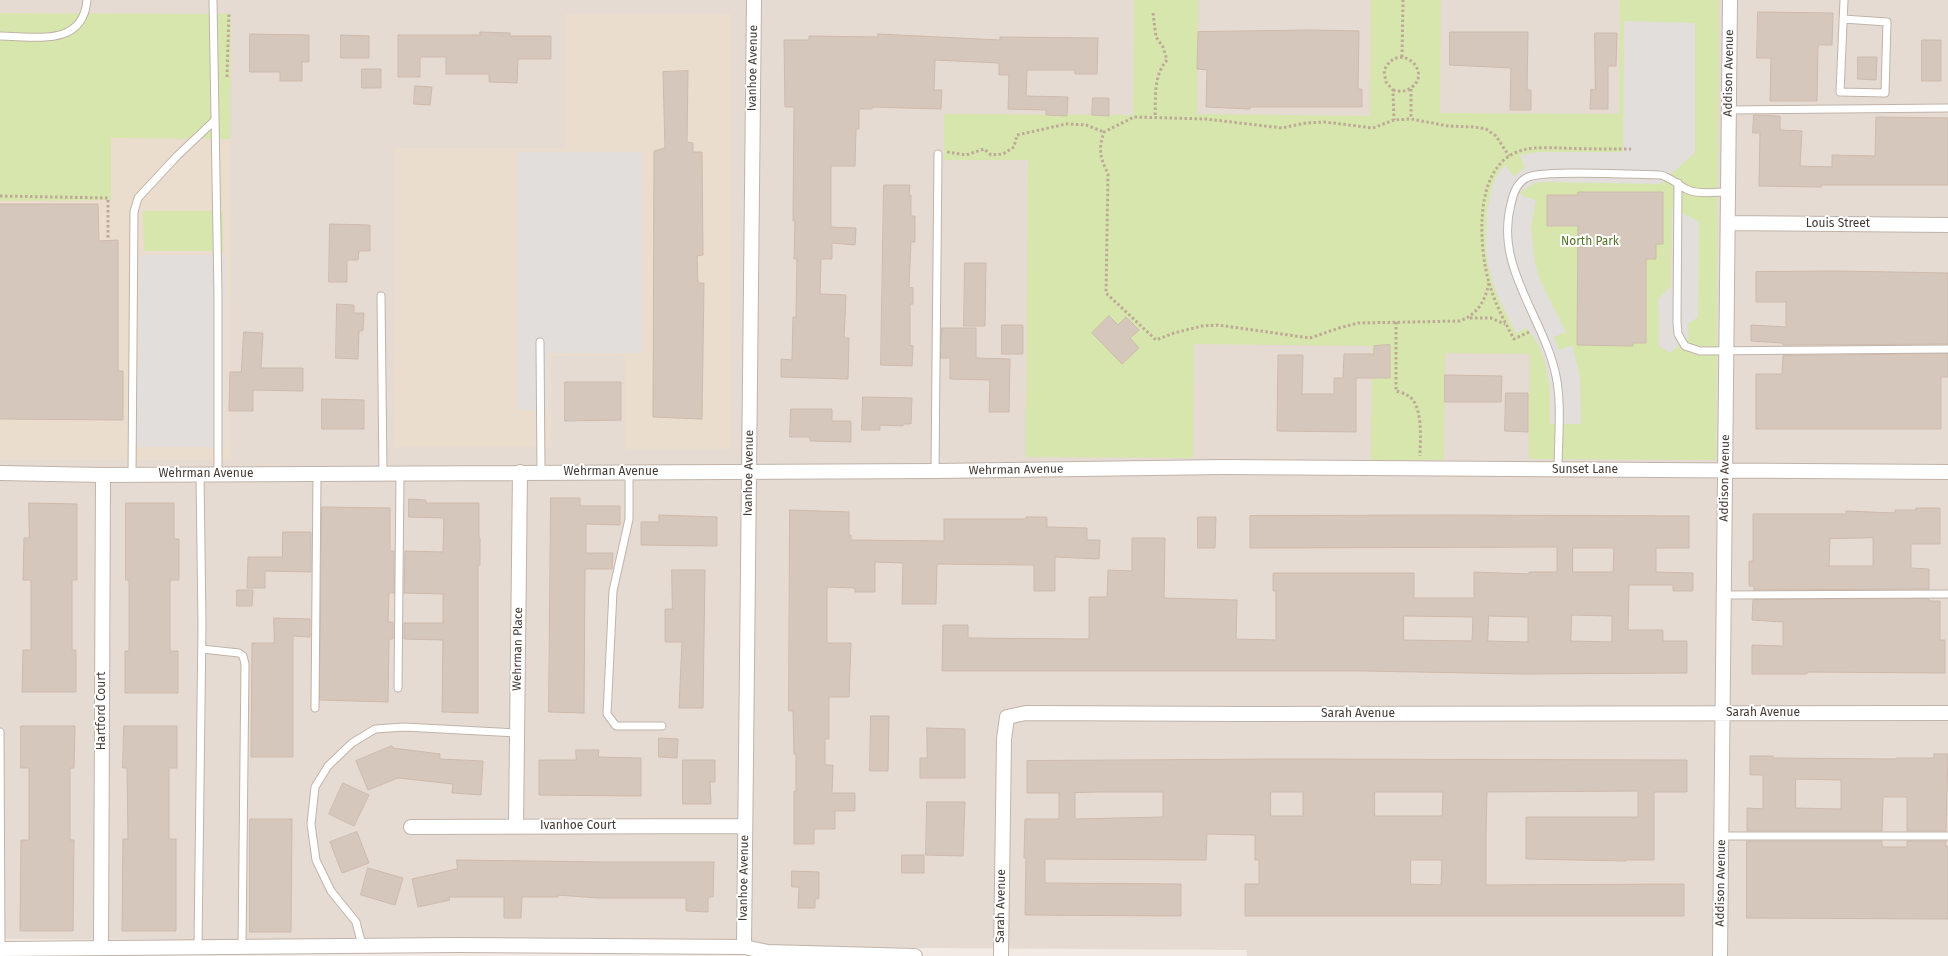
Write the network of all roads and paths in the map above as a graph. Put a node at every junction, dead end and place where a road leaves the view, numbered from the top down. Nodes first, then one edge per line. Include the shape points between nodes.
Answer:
1 (87, 0) edge
2 (213, 0) edge
3 (754, 0) edge
4 (1403, 0) edge
5 (1730, 0) edge
6 (1844, 0) edge
7 (1153, 13) dead end
8 (1843, 20) junction
9 (0, 36) edge
10 (1402, 57) junction
11 (1410, 89) junction
12 (1393, 90) junction
13 (1948, 108) edge
14 (1729, 110) junction
15 (1155, 118) junction
16 (1411, 119) junction
17 (1394, 120) junction
18 (214, 121) junction
19 (1104, 132) junction
20 (938, 154) joint
21 (1509, 156) dead end
22 (1678, 183) junction
23 (1728, 192) junction
24 (0, 196) edge
25 (1728, 223) junction
26 (1948, 224) edge
27 (108, 240) dead end
28 (1489, 283) dead end
29 (381, 296) dead end
30 (1469, 318) junction
31 (1396, 322) junction
32 (1506, 325) dead end
33 (540, 342) dead end
34 (1948, 349) edge
35 (1726, 350) junction
36 (1223, 467) joint
37 (1420, 469) junction
38 (1558, 470) junction
39 (935, 471) junction
40 (520, 472) junction
41 (541, 472) junction
42 (629, 472) junction
43 (749, 472) junction
44 (1725, 472) junction
45 (1948, 472) edge
46 (0, 473) edge
47 (383, 473) junction
48 (400, 473) junction
49 (132, 474) junction
50 (200, 474) junction
51 (218, 474) junction
52 (317, 474) junction
53 (103, 475) junction
54 (1948, 594) edge
55 (1724, 595) junction
56 (202, 649) junction
57 (398, 688) dead end
58 (315, 708) dead end
59 (1722, 713) junction
60 (1948, 713) edge
61 (662, 726) dead end
62 (0, 732) edge
63 (517, 733) junction
64 (516, 826) junction
65 (745, 826) junction
66 (411, 827) dead end
67 (1721, 836) junction
68 (1948, 836) edge
69 (362, 945) junction
70 (198, 946) junction
71 (242, 946) junction
72 (101, 947) junction
73 (744, 947) junction
74 (0, 949) edge
75 (915, 956) edge
76 (1000, 956) edge
77 (1720, 956) edge

1 - 9 lane via 74,30 66,35
2 - 18 lane
3 - 43 street, Ivanhoe Avenue
4 - 10 path
5 - 14 street, Addison Avenue
6 - 8 lane
7 - 15 path via 1156,37 1167,60 1157,78
8 - 8 lane via 1840,92 1885,93 1887,22
10 - 11 path via 1418,68 1417,82
10 - 12 path via 1391,60 1384,71 1386,82
11 - 12 path
11 - 16 path
12 - 17 path
13 - 14 lane
14 - 23 street, Addison Avenue
15 - 17 path via 1206,119 1282,128 1324,122 1373,128
15 - 19 path via 1134,117
16 - 17 path
16 - 21 path via 1486,129 1496,136
18 - 49 lane via 138,198 134,212
18 - 51 lane
19 - 20 path via 1086,125 1066,124 1017,135 1014,147 1003,154 991,155 984,149 966,155 949,151
19 - 31 path via 1100,145 1101,159 1108,174 1106,293 1156,340 1202,326 1218,325 1310,338 1350,325
20 - 39 lane
22 - 23 lane via 1696,192
22 - 35 lane via 1678,334 1691,349
22 - 38 lane via 1661,175 1540,174 1525,178 1513,196 1508,228 1513,270 1552,359 1557,378
23 - 25 street, Addison Avenue
24 - 27 path via 108,198
25 - 26 street, Louis Street
25 - 35 street, Addison Avenue
28 - 30 path via 1484,302
29 - 47 lane
30 - 31 path via 1449,322
30 - 32 path via 1491,318
31 - 37 path via 1396,391 1414,400 1418,410
33 - 41 lane
34 - 35 lane
35 - 44 street, Addison Avenue
36 - 37 street, Sunset Lane
36 - 39 street, Wehrman Avenue
37 - 38 street, Sunset Lane
38 - 44 street, Sunset Lane
39 - 43 street, Wehrman Avenue
40 - 41 street, Wehrman Avenue
40 - 48 street, Wehrman Avenue
40 - 63 street, Wehrman Place
41 - 42 street, Wehrman Avenue
42 - 43 street, Wehrman Avenue
42 - 61 lane via 630,519 613,591 607,714 616,726
43 - 65 street, Ivanhoe Avenue
44 - 45 street, Sunset Lane
44 - 55 street, Addison Avenue
46 - 53 street, Wehrman Avenue
47 - 48 street, Wehrman Avenue
47 - 52 street, Wehrman Avenue
48 - 57 lane
49 - 50 street, Wehrman Avenue
49 - 53 street, Wehrman Avenue
50 - 51 street, Wehrman Avenue
50 - 56 lane
51 - 52 street, Wehrman Avenue
52 - 58 lane
53 - 72 street, Hartford Court
54 - 55 lane
55 - 59 street, Addison Avenue
56 - 70 lane
56 - 71 lane via 239,653 245,664
59 - 60 street, Sarah Avenue
59 - 67 street, Addison Avenue
59 - 76 street, Sarah Avenue via 1026,713 1007,717
62 - 74 lane
63 - 64 street, Wehrman Place
63 - 69 lane via 404,727 375,729 352,743 328,766 315,787 310,824 316,860 331,891 356,922
64 - 65 street, Ivanhoe Court
64 - 66 street, Ivanhoe Court
65 - 73 street, Ivanhoe Avenue
67 - 68 lane
67 - 77 street, Addison Avenue
69 - 71 street
69 - 73 street
70 - 71 street
70 - 72 street
72 - 74 street
73 - 75 street via 768,952

